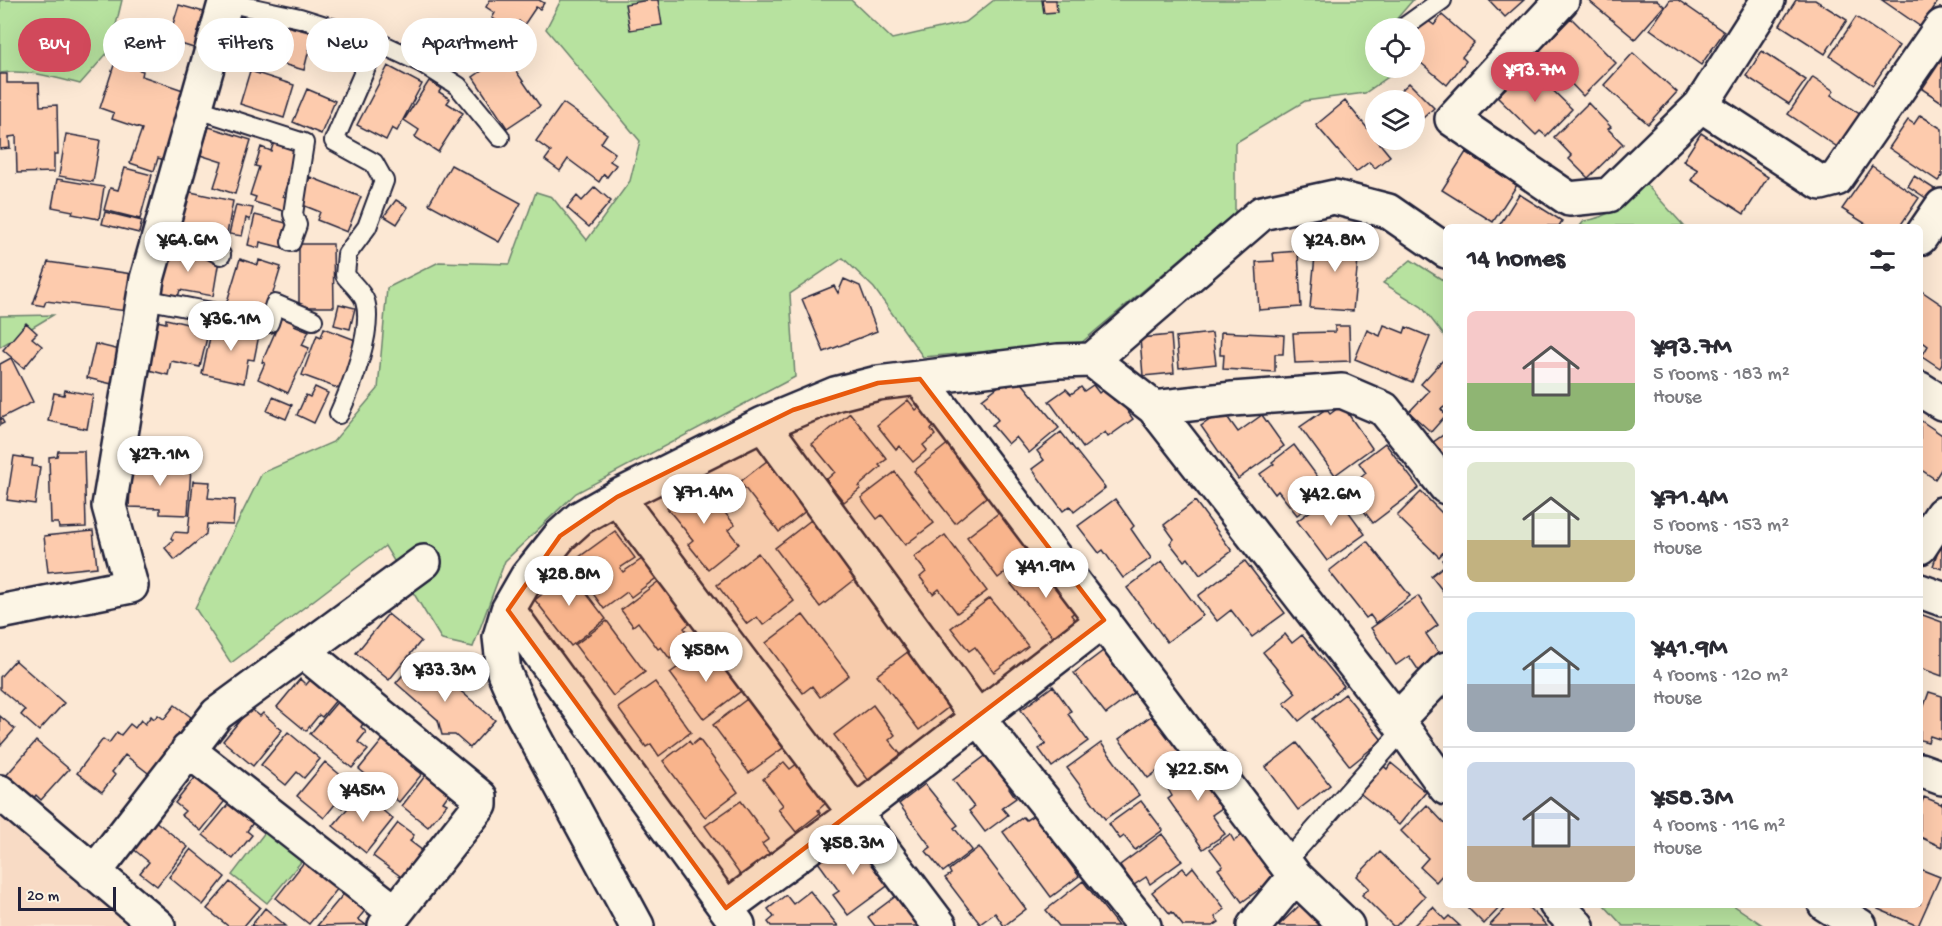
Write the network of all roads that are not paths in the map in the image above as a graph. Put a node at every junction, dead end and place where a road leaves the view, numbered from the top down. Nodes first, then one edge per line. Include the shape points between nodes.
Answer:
1 (1442, 0) edge
2 (1562, 0) edge
3 (1768, 0) edge
4 (225, 1) edge
5 (1417, 18) edge
6 (306, 20) edge
7 (1942, 26) edge
8 (389, 48) edge
9 (364, 72) edge
10 (1701, 105) junction
11 (195, 108) junction
12 (500, 137) dead end
13 (1942, 206) edge
14 (1923, 234) edge
15 (159, 238) junction
16 (291, 242) dead end
17 (1443, 249) edge
18 (221, 255) dead end
19 (144, 299) junction
20 (313, 320) dead end
21 (1092, 360) junction
22 (920, 379) junction
23 (1923, 391) edge
24 (1942, 403) edge
25 (1154, 408) junction
26 (339, 414) dead end
27 (763, 424) junction
28 (1443, 483) edge
29 (617, 497) junction
30 (1942, 514) edge
31 (1923, 542) edge
32 (424, 562) dead end
33 (1923, 592) edge
34 (1942, 599) edge
35 (508, 610) junction
36 (0, 612) edge
37 (1104, 620) junction
38 (303, 651) junction
39 (1443, 673) edge
40 (977, 717) junction
41 (1400, 725) junction
42 (188, 750) junction
43 (1923, 771) edge
44 (1942, 778) edge
45 (1443, 785) edge
46 (0, 792) edge
47 (855, 813) junction
48 (1291, 869) junction
49 (94, 873) junction
50 (1560, 908) edge
51 (1831, 908) edge
52 (733, 917) edge
53 (390, 919) edge
54 (158, 926) edge
55 (637, 926) edge
56 (940, 926) edge
57 (1144, 926) edge
58 (1254, 926) edge
59 (1347, 926) edge
60 (1577, 926) edge
61 (1860, 926) edge

1 - 5 lane
2 - 10 street via 1452,119 1569,200 1609,195
3 - 10 street
4 - 6 lane
4 - 11 street
7 - 10 street via 1836,179 1821,183
8 - 12 lane via 459,86
9 - 26 lane via 334,141 374,163 384,182 367,226 347,254 345,275 364,299 366,332 355,376
11 - 15 street
11 - 16 lane via 304,143 293,214 297,225
13 - 14 street
15 - 18 lane
15 - 19 street
17 - 21 street via 1388,211 1334,197 1262,213
19 - 20 lane via 269,323 275,304
19 - 36 street via 109,506 131,586
21 - 22 street
21 - 25 street
22 - 27 street via 878,383 835,394
22 - 37 street
23 - 24 street
25 - 28 street via 1342,391 1384,409
25 - 41 street
27 - 29 street
27 - 40 street
29 - 35 street via 580,518 560,536 527,577
29 - 47 street
30 - 31 street
32 - 38 street
33 - 34 street
35 - 52 street
35 - 55 street via 500,636 504,672 522,713
37 - 40 street
37 - 48 street
38 - 42 street via 217,714
38 - 53 street via 480,797 480,805
39 - 41 street
40 - 47 street
40 - 57 street
41 - 45 street
41 - 48 lane
42 - 49 street
42 - 53 street
43 - 44 street
46 - 49 street
47 - 52 street
47 - 56 street
48 - 58 street
48 - 59 street
49 - 54 street
50 - 60 street
51 - 61 street

